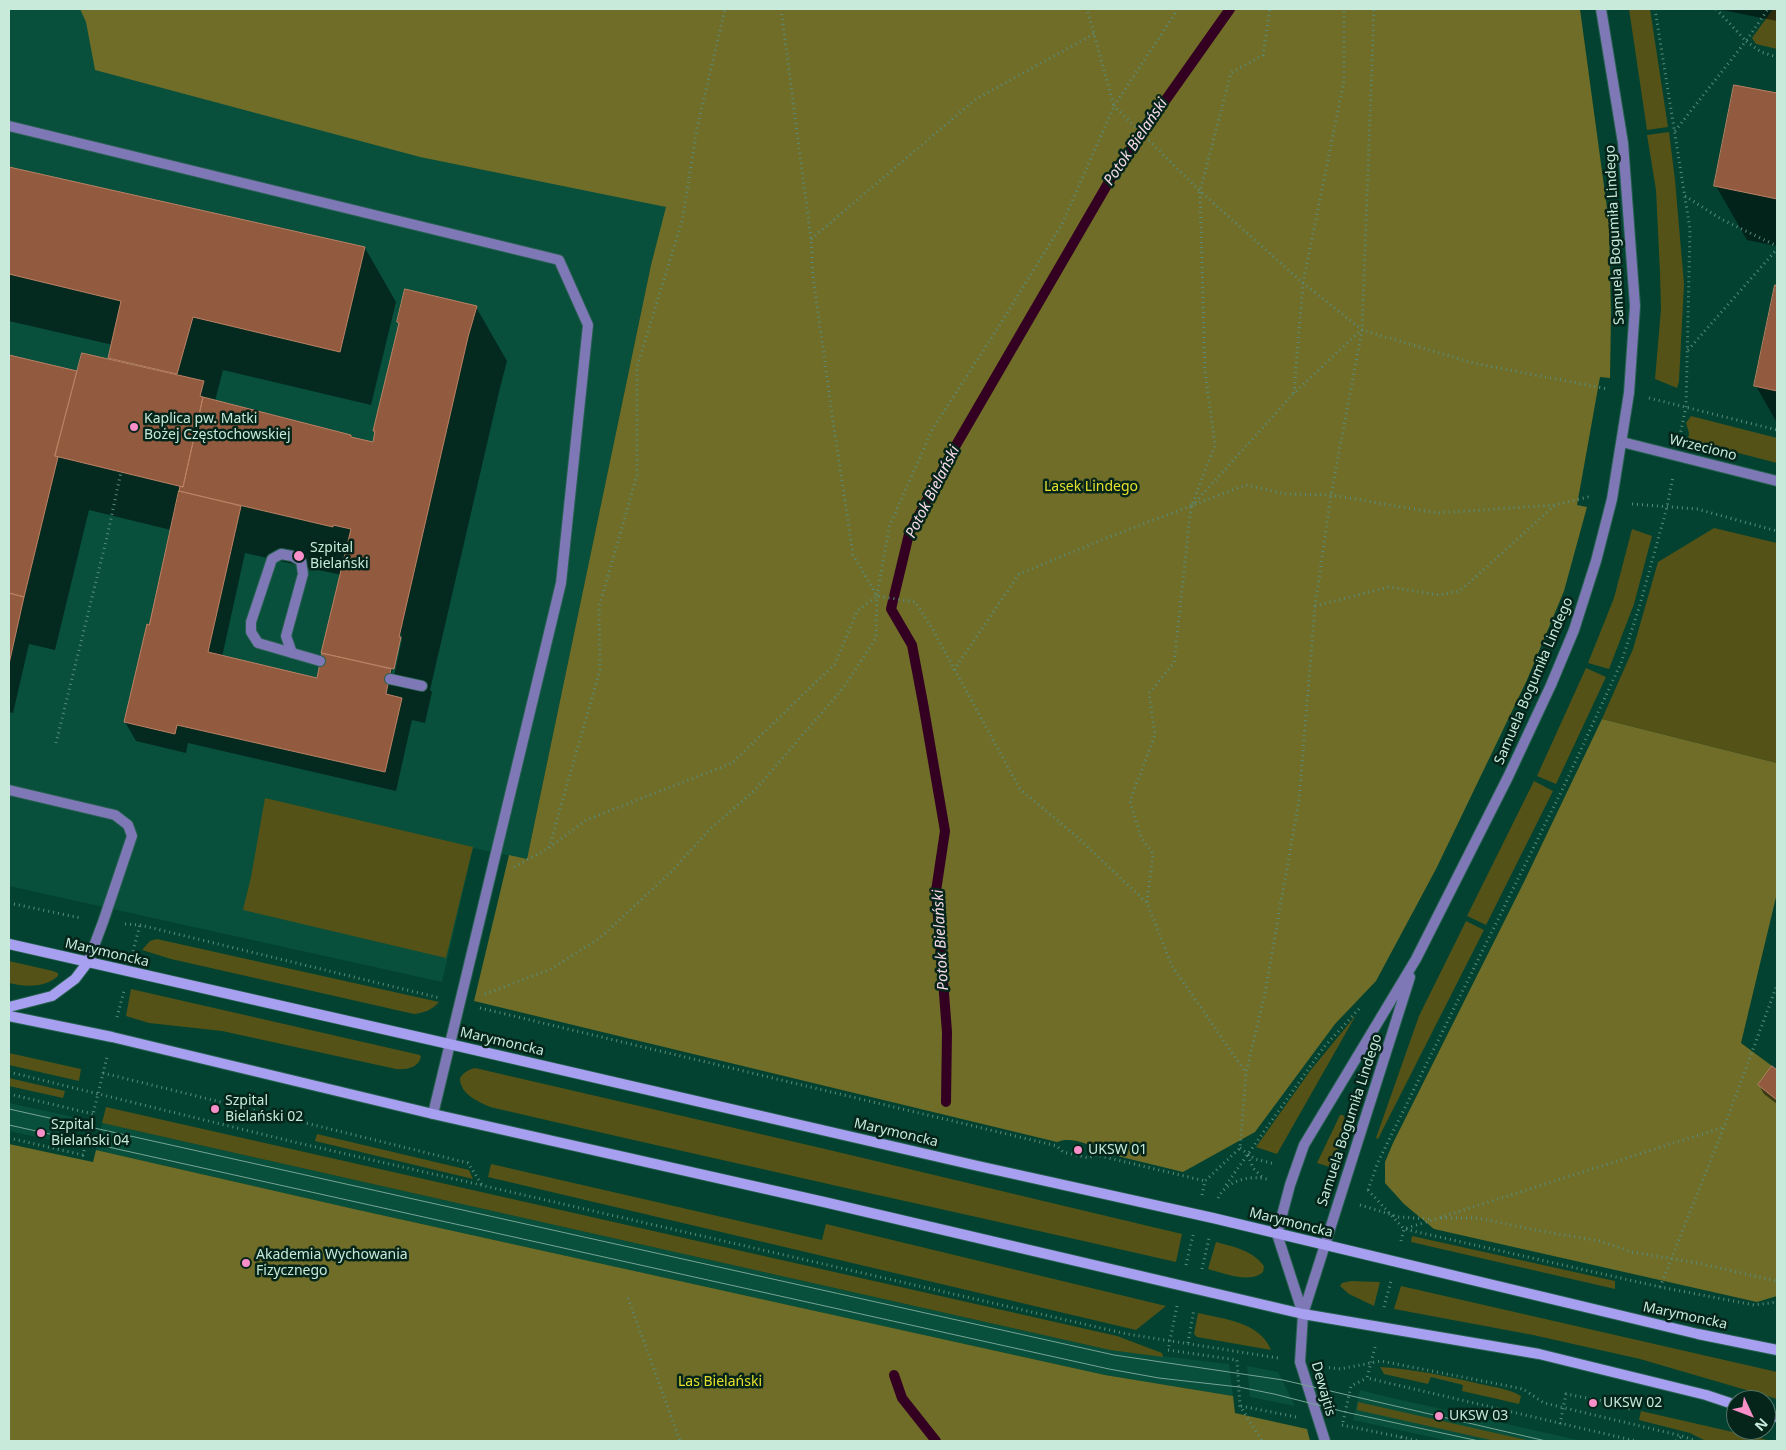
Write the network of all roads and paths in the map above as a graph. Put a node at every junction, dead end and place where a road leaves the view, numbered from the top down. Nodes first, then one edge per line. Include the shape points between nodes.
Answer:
1 (724, 9) edge
2 (781, 9) edge
3 (1087, 9) edge
4 (1178, 9) edge
5 (1270, 9) edge
6 (1344, 9) edge
7 (1374, 9) edge
8 (1600, 9) edge
9 (1716, 9) edge
10 (1768, 9) edge
11 (1094, 34) junction
12 (1746, 41) junction
13 (1777, 57) edge
14 (1114, 106) junction
15 (9, 126) edge
16 (1675, 132) dead end
17 (1200, 191) junction
18 (1685, 196) dead end
19 (811, 239) junction
20 (1777, 248) edge
21 (1303, 283) junction
22 (1362, 330) junction
23 (1687, 350) dead end
24 (1294, 393) junction
25 (1630, 393) junction
26 (1777, 430) edge
27 (1622, 442) junction
28 (121, 472) dead end
29 (1777, 482) edge
30 (1332, 495) junction
31 (1612, 499) junction
32 (1555, 505) junction
33 (1191, 507) junction
34 (1777, 531) edge
35 (879, 596) junction
36 (1315, 606) junction
37 (292, 653) junction
38 (320, 661) dead end
39 (954, 670) junction
40 (390, 679) dead end
41 (422, 686) dead end
42 (56, 743) dead end
43 (9, 790) edge
44 (549, 848) junction
45 (490, 881) junction
46 (9, 903) edge
47 (1147, 903) junction
48 (103, 922) junction
49 (9, 944) edge
50 (1416, 959) junction
51 (88, 962) junction
52 (1777, 985) edge
53 (460, 1003) junction
54 (1362, 1006) dead end
55 (9, 1007) edge
56 (9, 1016) edge
57 (450, 1044) junction
58 (9, 1072) edge
59 (103, 1073) dead end
60 (1246, 1073) junction
61 (9, 1094) edge
62 (93, 1114) dead end
63 (433, 1114) junction
64 (1724, 1127) junction
65 (9, 1138) edge
66 (1240, 1148) junction
67 (83, 1155) dead end
68 (1248, 1155) junction
69 (1295, 1170) junction
70 (1262, 1177) dead end
71 (1344, 1184) junction
72 (482, 1186) junction
73 (1225, 1186) dead end
74 (1339, 1199) junction
75 (1390, 1214) junction
76 (1404, 1228) junction
77 (1276, 1234) junction
78 (1324, 1245) junction
79 (1671, 1258) junction
80 (1396, 1261) junction
81 (1777, 1281) edge
82 (1660, 1287) junction
83 (628, 1298) dead end
84 (1777, 1302) edge
85 (1303, 1314) junction
86 (1380, 1327) junction
87 (1777, 1350) edge
88 (1237, 1360) dead end
89 (1300, 1362) junction
90 (1371, 1362) junction
91 (1367, 1378) junction
92 (1726, 1402) edge
93 (1240, 1406) junction
94 (1563, 1408) junction
95 (1633, 1410) dead end
96 (1318, 1422) junction
97 (1560, 1424) junction
98 (1342, 1425) junction
99 (1682, 1436) junction
100 (1402, 1439) edge
101 (680, 1441) edge
102 (1262, 1441) edge
103 (1325, 1441) edge
104 (1419, 1441) edge
105 (1636, 1441) edge
106 (1676, 1441) edge
107 (1696, 1441) edge

1 - 44 path via 696,128 682,221 637,367 636,475 599,607 600,670
2 - 19 path
3 - 11 path
4 - 14 path
5 - 17 path via 1263,55 1231,72
6 - 21 path via 1344,81
7 - 22 path
8 - 25 street, Samuela Bogumiła Lindego via 1624,143 1634,282 1635,324
9 - 12 path
10 - 12 path
11 - 14 path
11 - 19 path via 976,99
12 - 13 path via 1761,52
12 - 16 path
14 - 17 path
14 - 35 path via 1062,224 933,428 889,528
15 - 45 street via 559,260 588,324 562,583
17 - 21 path
17 - 33 path via 1205,371 1215,446
18 - 20 path
19 - 35 path via 830,404 853,554
20 - 23 path
21 - 22 path
21 - 24 path
22 - 24 path
22 - 25 path via 1473,363
22 - 30 path
24 - 33 path
25 - 26 path
25 - 27 street, Samuela Bogumiła Lindego
27 - 29 street, Wrzeciono
27 - 31 street, Samuela Bogumiła Lindego
28 - 42 path
30 - 32 path via 1437,513
30 - 33 path via 1285,494 1246,486
30 - 36 path
31 - 32 path via 1593,495
31 - 34 path via 1634,505 1697,509
31 - 50 street, Samuela Bogumiła Lindego via 1585,598 1566,650 1497,799
32 - 36 path via 1460,590 1438,595 1389,587
33 - 39 path via 1019,574
33 - 47 path via 1174,663 1149,693 1155,734 1130,801 1141,836 1154,854
35 - 39 path via 915,602
35 - 44 path via 857,611 835,664 732,762 586,820
35 - 53 path via 876,638 844,686 755,790 711,828 671,872 600,938 549,970
36 - 60 path via 1299,800 1265,993
37 - 37 street via 286,636 303,574 301,561 281,554 272,559 251,622 251,632 258,643
37 - 38 street
39 - 47 path via 1020,789
40 - 41 street
43 - 48 street via 115,815 128,826 132,836
44 - 45 path
45 - 53 street
46 - 48 path
47 - 60 path via 1172,966
48 - 51 street
48 - 53 path via 140,925
49 - 51 main road, Marymoncka
50 - 69 street, Samuela Bogumiła Lindego via 1304,1145
50 - 71 street, Samuela Bogumiła Lindego
51 - 55 main road via 75,979 52,996
51 - 57 main road, Marymoncka
52 - 64 path
53 - 57 street
53 - 66 path via 1057,1146 1062,1152 1088,1158 1096,1155 1205,1181
54 - 68 path via 1321,1051
56 - 63 main road via 112,1037
57 - 63 street
57 - 77 main road, Marymoncka
58 - 72 path
59 - 72 path via 468,1163
60 - 66 path
61 - 62 path
63 - 85 main road
64 - 76 path
64 - 79 path
65 - 67 path
66 - 68 path
68 - 69 path
68 - 70 path via 1253,1168
68 - 73 path
69 - 77 street, Samuela Bogumiła Lindego
71 - 74 street, Samuela Bogumiła Lindego
71 - 75 path via 1368,1190
72 - 89 path via 1127,1334
74 - 75 path
74 - 78 street, Samuela Bogumiła Lindego
75 - 76 path
75 - 79 path via 1419,1219 1477,1218
76 - 80 path
76 - 82 path
77 - 78 main road, Marymoncka
77 - 85 street
78 - 80 main road, Marymoncka
78 - 85 street, Samuela Bogumiła Lindego
79 - 81 path
79 - 82 path
80 - 86 path
80 - 87 main road, Marymoncka
82 - 84 path via 1754,1305
83 - 101 path
85 - 86 main road
85 - 89 street, Dewajtis
86 - 90 path
86 - 92 main road via 1539,1354
88 - 93 path
89 - 90 path via 1340,1369
89 - 96 street, Dewajtis
90 - 91 path
90 - 94 path via 1381,1361 1523,1389 1544,1403
91 - 97 path
91 - 98 path via 1351,1386
93 - 96 path
93 - 102 path
94 - 95 path via 1566,1394
94 - 97 path
94 - 99 path
96 - 98 path
96 - 103 street, Dewajtis
97 - 105 path
98 - 100 path
99 - 106 path
99 - 107 path
100 - 104 path

